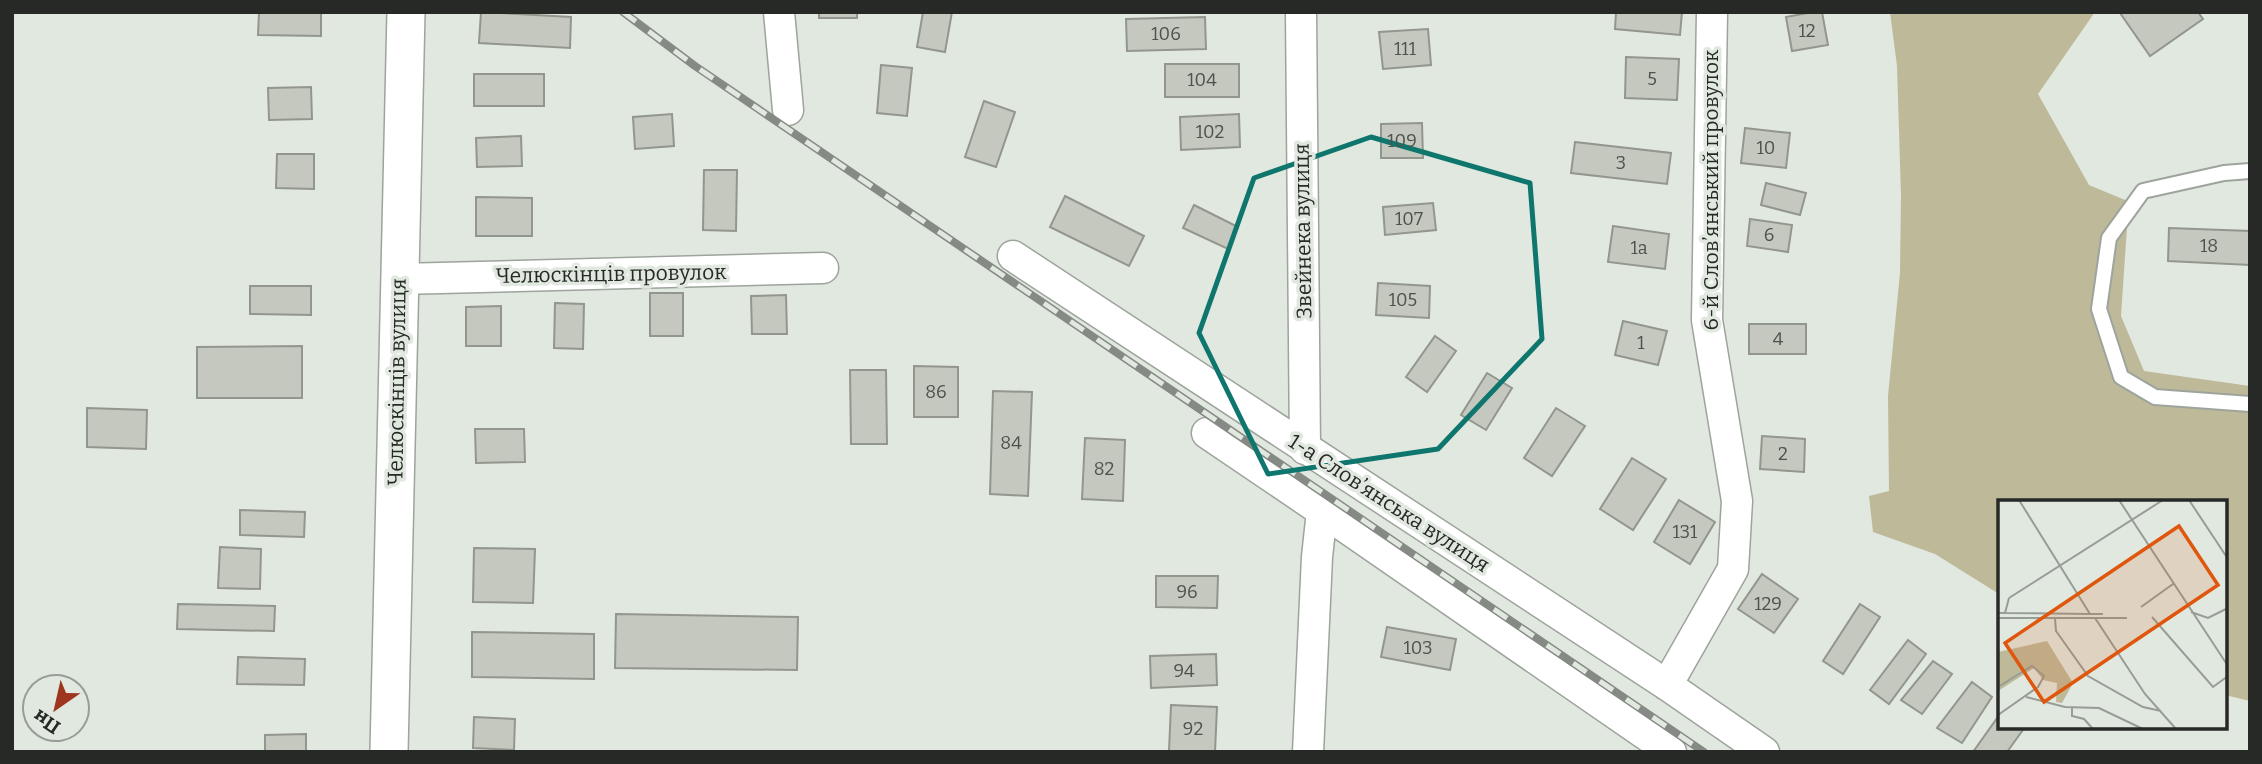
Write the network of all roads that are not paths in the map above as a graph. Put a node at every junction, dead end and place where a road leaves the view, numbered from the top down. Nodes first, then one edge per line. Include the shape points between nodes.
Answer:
1 (406, 12) edge
2 (779, 12) edge
3 (1301, 12) edge
4 (1712, 12) edge
5 (788, 110) dead end
6 (2250, 171) edge
7 (1013, 256) dead end
8 (823, 268) dead end
9 (400, 279) junction
10 (2250, 404) edge
11 (1207, 433) dead end
12 (1305, 449) junction
13 (1322, 511) junction
14 (1667, 685) junction
15 (389, 752) edge
16 (1308, 752) edge
17 (1671, 752) edge
18 (1765, 752) edge

1 - 9 street, Челюскінців вулиця
2 - 5 street
3 - 12 street, Звейнека вулиця
4 - 14 street, 6-й Слов’янський провулок via 1706,320 1737,501 1733,569
6 - 10 lane via 2143,191 2109,238 2099,309 2121,377 2155,397
7 - 12 street, 1-а Слов’янська вулиця
8 - 9 street, Челюскінців провулок
9 - 15 street, Челюскінців вулиця
11 - 13 street
12 - 14 street, 1-а Слов’янська вулиця
13 - 16 street
13 - 17 street
14 - 18 street, 1-а Слов’янська вулиця

